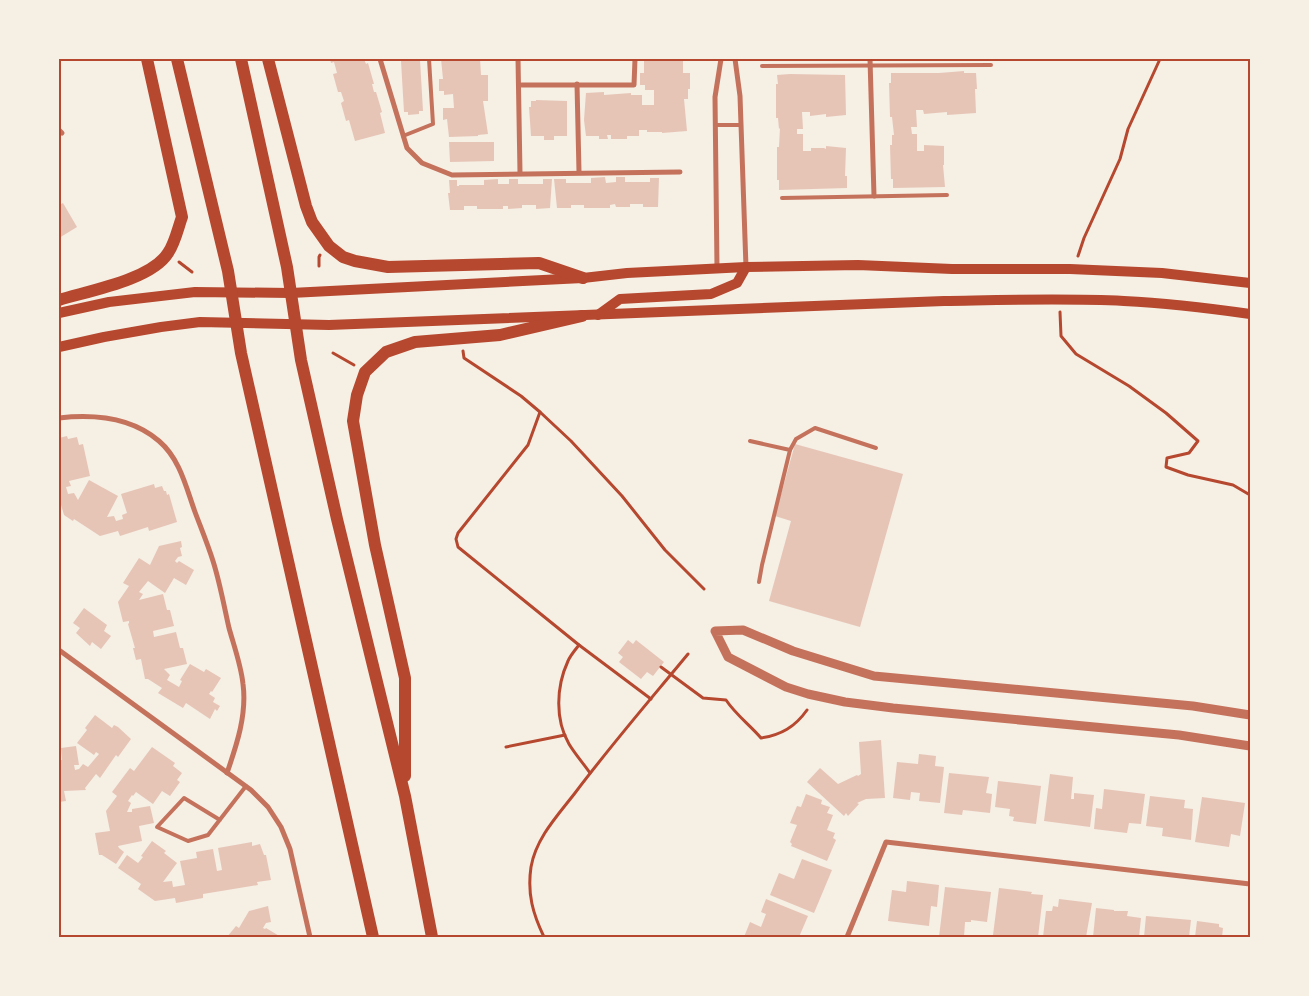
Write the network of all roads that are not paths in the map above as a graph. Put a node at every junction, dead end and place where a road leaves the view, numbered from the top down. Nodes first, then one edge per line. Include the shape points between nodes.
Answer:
1 (147, 59) edge
2 (177, 59) edge
3 (241, 59) edge
4 (268, 59) edge
5 (380, 59) edge
6 (429, 59) edge
7 (518, 59) edge
8 (635, 59) edge
9 (721, 59) edge
10 (735, 59) edge
11 (870, 62) edge
12 (991, 65) dead end
13 (762, 66) dead end
14 (577, 84) junction
15 (518, 85) junction
16 (740, 125) junction
17 (716, 126) junction
18 (403, 136) junction
19 (579, 172) junction
20 (680, 172) dead end
21 (520, 173) junction
22 (947, 195) dead end
23 (874, 196) junction
24 (782, 198) dead end
25 (746, 267) junction
26 (717, 268) junction
27 (583, 278) junction
28 (1250, 283) edge
29 (232, 292) junction
30 (291, 293) junction
31 (59, 300) edge
32 (59, 313) edge
33 (1250, 314) edge
34 (597, 315) junction
35 (582, 316) junction
36 (236, 322) junction
37 (295, 324) junction
38 (59, 347) edge
39 (59, 418) edge
40 (750, 440) dead end
41 (876, 448) dead end
42 (790, 450) junction
43 (759, 582) dead end
44 (59, 650) edge
45 (1250, 714) edge
46 (1250, 746) edge
47 (227, 772) junction
48 (246, 786) junction
49 (405, 796) junction
50 (220, 820) junction
51 (1250, 884) edge
52 (310, 937) edge
53 (373, 937) edge
54 (432, 937) edge
55 (847, 937) edge

1 - 31 main road via 182,216 176,235 161,262 141,275
2 - 29 main road
3 - 30 main road
4 - 27 main road via 312,222 329,246 343,257 388,267 539,264
5 - 18 street
6 - 18 lane via 433,124
7 - 15 street
8 - 14 street via 634,85
9 - 17 street via 716,80
10 - 16 street
11 - 12 lane
11 - 13 lane
11 - 23 street
14 - 15 street
14 - 19 street
15 - 21 street
16 - 17 lane
16 - 25 street
17 - 26 street
18 - 21 street via 407,148 422,163 452,175
19 - 20 street
19 - 21 street
22 - 23 lane
23 - 24 lane
25 - 26 main road
25 - 28 main road via 858,265 1070,269 1162,273
25 - 34 main road via 737,283 711,294 620,299
26 - 27 main road via 627,272
27 - 30 main road
29 - 30 main road
29 - 32 main road via 148,296
29 - 36 main road
30 - 37 main road
33 - 34 main road via 1125,301 1044,299
34 - 35 main road
35 - 37 main road
35 - 49 main road via 500,335 415,342 386,352 365,372 353,421 375,545 405,678
36 - 37 main road
36 - 38 main road via 161,326
36 - 53 main road
37 - 49 main road via 337,519
39 - 47 street via 100,416 140,428 160,441 183,476 214,562 243,683 244,713
40 - 42 lane
41 - 42 lane via 815,428 796,439
42 - 43 lane
44 - 47 street
45 - 46 street via 874,676 793,652 743,630 715,631 728,657 786,687 845,702
47 - 48 street
48 - 50 lane
48 - 52 street via 268,807 281,827 290,849
49 - 54 main road
50 - 50 lane via 208,835 188,841 158,827 184,798
51 - 55 street via 886,842

